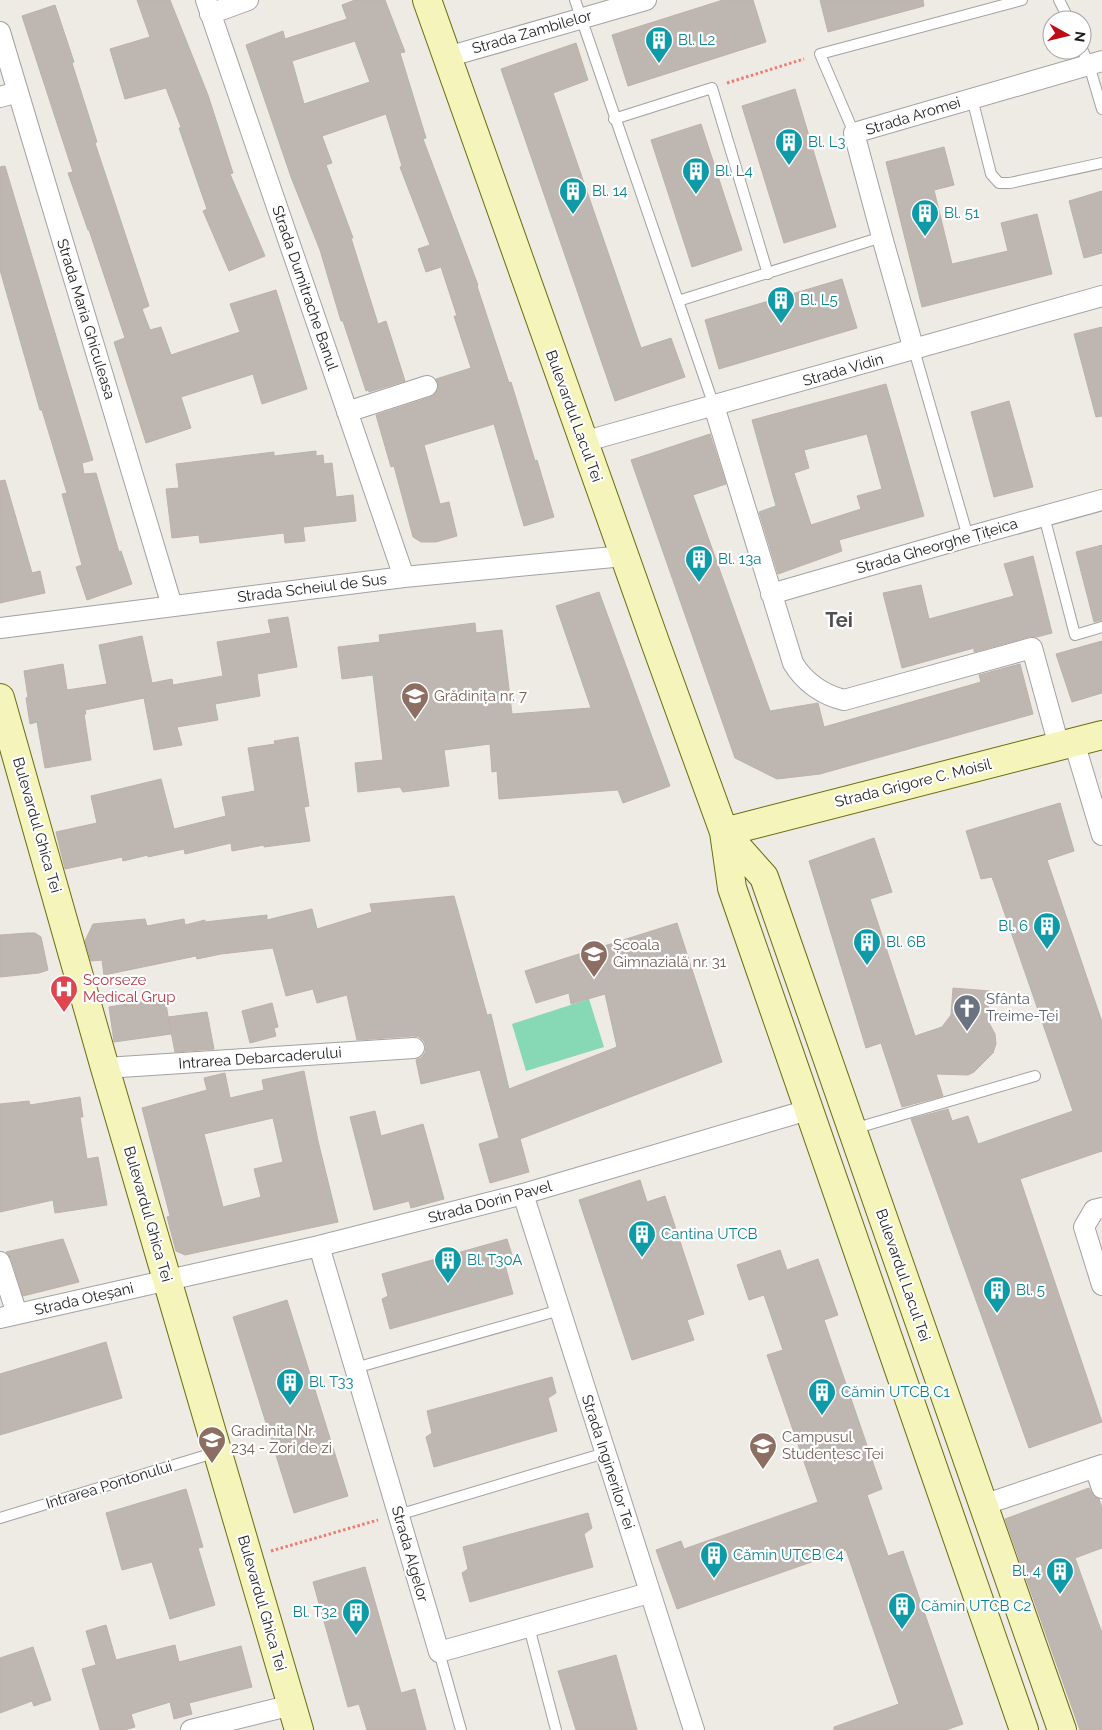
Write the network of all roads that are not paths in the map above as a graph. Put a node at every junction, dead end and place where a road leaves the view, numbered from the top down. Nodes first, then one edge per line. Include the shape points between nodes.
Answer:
1 (248, 0) edge
2 (427, 0) edge
3 (646, 0) edge
4 (1022, 0) edge
5 (208, 7) edge
6 (578, 9) edge
7 (0, 32) edge
8 (447, 57) junction
9 (1085, 60) edge
10 (1091, 60) edge
11 (9, 94) edge
12 (972, 98) junction
13 (1102, 109) edge
14 (614, 119) junction
15 (854, 133) junction
16 (1102, 163) edge
17 (882, 238) junction
18 (768, 274) junction
19 (1102, 296) edge
20 (678, 301) junction
21 (914, 350) junction
22 (427, 386) dead end
23 (714, 406) junction
24 (347, 412) junction
25 (583, 442) junction
26 (1102, 500) edge
27 (1044, 516) junction
28 (968, 537) junction
29 (624, 556) junction
30 (404, 577) junction
31 (772, 594) junction
32 (172, 606) junction
33 (1102, 627) edge
34 (0, 628) edge
35 (0, 698) edge
36 (1102, 735) edge
37 (1067, 744) junction
38 (724, 832) junction
39 (1102, 835) edge
40 (414, 1048) dead end
41 (105, 1068) junction
42 (1035, 1076) dead end
43 (808, 1110) junction
44 (852, 1129) junction
45 (523, 1194) junction
46 (1102, 1208) edge
47 (319, 1246) junction
48 (0, 1262) edge
49 (168, 1281) junction
50 (1102, 1285) edge
51 (560, 1310) junction
52 (8, 1316) edge
53 (354, 1368) junction
54 (218, 1452) junction
55 (605, 1453) junction
56 (1098, 1467) edge
57 (1102, 1488) edge
58 (983, 1505) junction
59 (398, 1515) junction
60 (0, 1518) edge
61 (649, 1593) junction
62 (529, 1627) junction
63 (439, 1652) junction
64 (296, 1717) edge
65 (191, 1730) edge
66 (461, 1730) edge
67 (556, 1730) edge
68 (694, 1730) edge
69 (1024, 1730) edge
70 (1062, 1730) edge

1 - 5 street
2 - 8 main road, Bulevardul Lacul Tei
3 - 6 street, Strada Zambilelor
4 - 15 lane via 820,54
5 - 24 street, Strada Dumitrache Banul
6 - 8 street, Strada Zambilelor
6 - 14 lane
7 - 11 street, Strada Maria Ghiculeasa
8 - 25 main road, Bulevardul Lacul Tei
9 - 12 street, Strada Aromei
10 - 13 lane
11 - 32 street, Strada Maria Ghiculeasa
12 - 15 street, Strada Aromei
12 - 16 lane via 991,174 999,183
14 - 18 lane via 712,88
14 - 20 lane
15 - 17 street, Strada Aromei
17 - 18 lane
17 - 21 street, Strada Aromei
18 - 20 lane
19 - 21 street, Strada Vidin
20 - 23 lane
21 - 23 street, Strada Vidin
21 - 28 lane
22 - 24 street
23 - 25 street, Strada Vidin
23 - 31 street
24 - 30 street, Strada Dumitrache Banul
25 - 29 main road, Bulevardul Lacul Tei
26 - 27 street, Strada Gheorghe Țițeica
27 - 28 street, Strada Gheorghe Țițeica
27 - 33 lane via 1075,635
28 - 31 street, Strada Gheorghe Țițeica
29 - 30 street, Strada Scheiul de Sus
29 - 38 main road, Bulevardul Lacul Tei
30 - 32 street, Strada Scheiul de Sus
31 - 37 street via 799,672 806,681 844,700 1032,648
32 - 34 street, Strada Scheiul de Sus
35 - 41 main road, Bulevardul Ghica Tei
36 - 37 main road, Strada Grigore C. Moisil
37 - 38 main road, Strada Grigore C. Moisil
37 - 39 street
38 - 43 main road, Bulevardul Lacul Tei via 732,888
38 - 44 main road, Bulevardul Lacul Tei via 764,877
40 - 41 street, Intrarea Debarcaderului
41 - 49 main road, Bulevardul Ghica Tei
42 - 44 lane
43 - 45 street, Strada Dorin Pavel
43 - 69 main road, Bulevardul Lacul Tei
44 - 58 main road, Bulevardul Lacul Tei
45 - 47 street, Strada Dorin Pavel
45 - 51 street, Strada Inginerilor Tei
46 - 50 street via 1094,1210 1084,1227
47 - 49 street, Strada Dorin Pavel
47 - 53 street, Strada Algelor
48 - 52 street
49 - 52 street, Strada Oteșani
49 - 54 main road, Bulevardul Ghica Tei
51 - 53 lane
51 - 55 street, Strada Inginerilor Tei
53 - 59 street, Strada Algelor
54 - 60 lane, Intrarea Pontonului
54 - 64 main road, Bulevardul Ghica Tei
55 - 59 lane
55 - 61 street, Strada Inginerilor Tei
56 - 57 street
56 - 58 street
58 - 70 main road, Bulevardul Lacul Tei
59 - 63 street, Strada Algelor
61 - 62 street
61 - 68 street, Strada Inginerilor Tei
62 - 63 street
62 - 67 lane
63 - 66 lane
64 - 65 street

